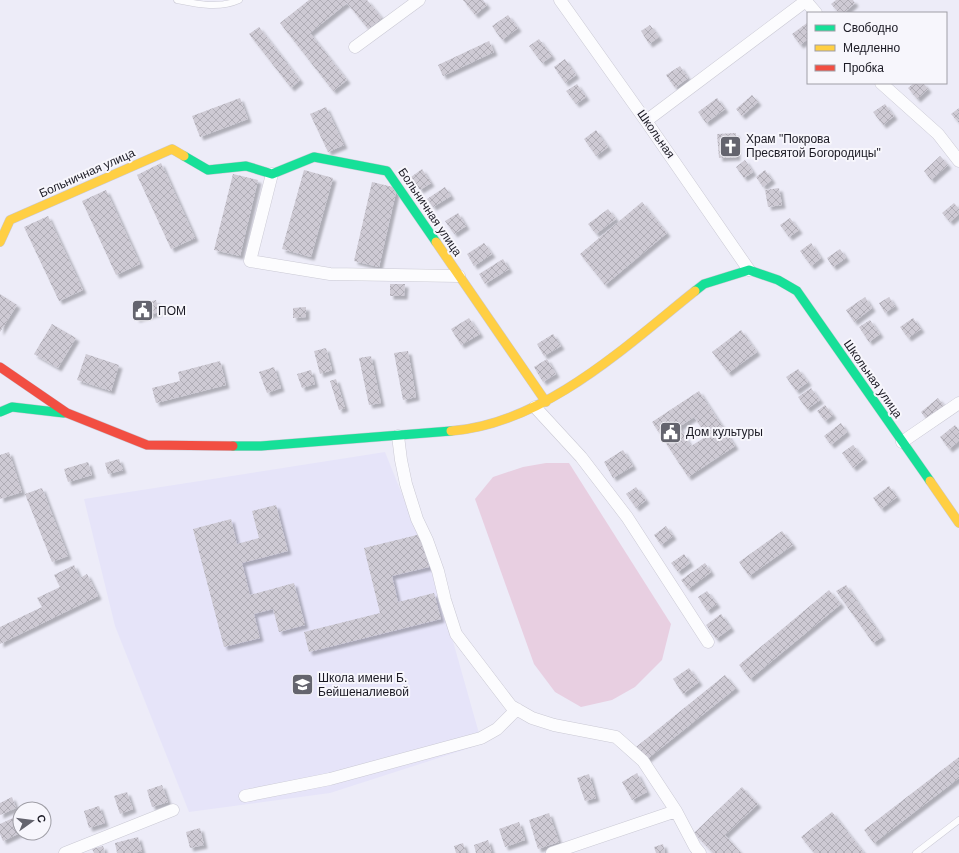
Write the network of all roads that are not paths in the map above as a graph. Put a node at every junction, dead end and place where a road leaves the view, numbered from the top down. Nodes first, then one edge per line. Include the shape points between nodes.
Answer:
1 (177, 0) edge
2 (239, 0) edge
3 (419, 0) edge
4 (560, 0) edge
5 (806, 0) edge
6 (815, 12) edge
7 (355, 47) dead end
8 (882, 84) edge
9 (646, 121) junction
10 (959, 161) edge
11 (272, 174) junction
12 (0, 242) edge
13 (749, 270) junction
14 (459, 276) junction
15 (0, 367) edge
16 (546, 402) junction
17 (959, 404) edge
18 (535, 407) junction
19 (0, 412) edge
20 (67, 413) junction
21 (398, 436) junction
22 (902, 442) junction
23 (959, 523) edge
24 (708, 642) dead end
25 (517, 710) junction
26 (245, 796) dead end
27 (173, 810) dead end
28 (676, 811) junction
29 (959, 820) edge
30 (65, 853) edge
31 (552, 853) edge
32 (700, 853) edge
33 (916, 853) edge

1 - 2 lane via 203,5 222,5
3 - 7 street
4 - 9 street, Школьная
5 - 6 street
5 - 9 street
8 - 10 street via 938,134
9 - 13 street, Школьная
11 - 12 street, Больничная улица via 246,166 208,170 172,149 10,220
11 - 14 street, Больничная улица via 314,157 387,171
11 - 14 street via 250,261 330,274
13 - 16 street via 704,284 603,364
13 - 22 street, Школьная улица via 778,280 797,291
14 - 16 street, Больничная улица
15 - 20 street
16 - 18 street
17 - 22 street
18 - 21 street via 496,423 456,432
18 - 24 street via 581,457 627,517
19 - 20 street via 12,407
20 - 21 street via 147,445 261,446
21 - 25 street via 406,484 438,571 456,634 511,706
22 - 23 street, Школьная улица
25 - 26 street via 497,729 481,738 330,779
25 - 28 street via 554,725 616,737 643,761
27 - 30 street
28 - 31 street
28 - 32 street
29 - 33 lane

